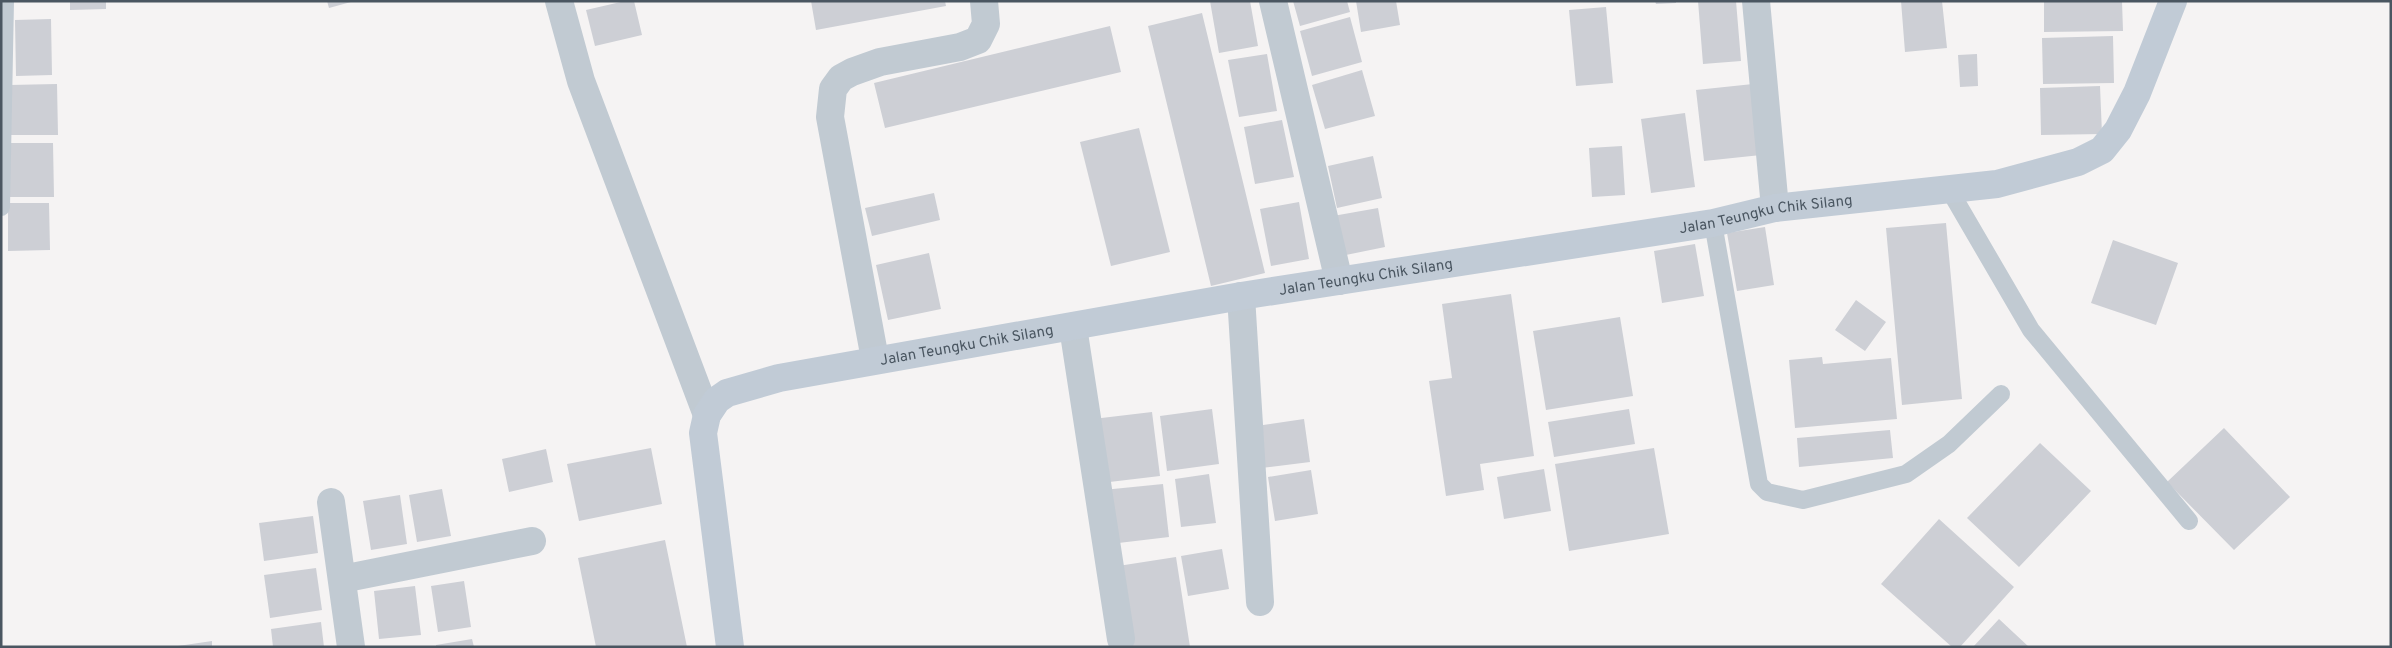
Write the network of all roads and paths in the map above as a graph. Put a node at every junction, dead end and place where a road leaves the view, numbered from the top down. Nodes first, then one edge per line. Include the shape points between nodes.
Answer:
1 (5, 1) edge
2 (559, 1) edge
3 (984, 1) edge
4 (1273, 1) edge
5 (1756, 1) edge
6 (2173, 1) edge
7 (1950, 191) junction
8 (1, 207) edge
9 (1775, 208) junction
10 (1712, 222) junction
11 (1339, 281) junction
12 (1241, 296) junction
13 (1073, 327) junction
14 (875, 359) junction
15 (2001, 394) dead end
16 (707, 415) junction
17 (330, 502) dead end
18 (2189, 521) dead end
19 (532, 541) dead end
20 (342, 580) junction
21 (1260, 602) dead end
22 (1121, 639) dead end
23 (351, 647) edge
24 (730, 647) edge

1 - 8 lane
2 - 16 street via 581,81
3 - 14 street via 986,24 978,40 960,48 880,62 841,78 833,89 830,117
4 - 11 street
5 - 9 street
6 - 7 street, Jalan Teungku Chik Silang via 2137,93 2118,130 2102,150 2078,162 1997,184
7 - 9 street, Jalan Teungku Chik Silang
7 - 18 lane via 2031,330
9 - 10 street, Jalan Teungku Chik Silang
10 - 11 street, Jalan Teungku Chik Silang
10 - 15 lane via 1759,484 1767,492 1803,500 1906,474 1949,444
11 - 12 street, Jalan Teungku Chik Silang
12 - 13 street, Jalan Teungku Chik Silang
12 - 21 street
13 - 14 street, Jalan Teungku Chik Silang
13 - 22 street
14 - 16 street, Jalan Teungku Chik Silang via 738,388 717,400
16 - 24 street via 703,433
17 - 20 street
19 - 20 street
20 - 23 street

